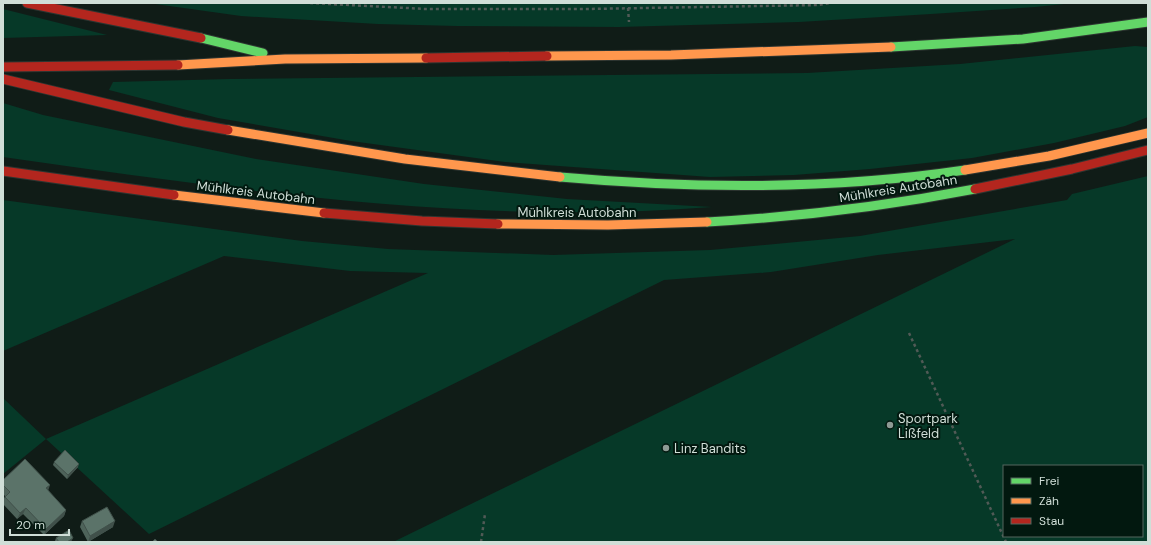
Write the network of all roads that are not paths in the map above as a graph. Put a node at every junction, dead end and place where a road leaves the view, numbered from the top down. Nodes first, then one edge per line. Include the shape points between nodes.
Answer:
1 (27, 3) edge
2 (1148, 22) edge
3 (285, 59) junction
4 (3, 67) edge
5 (3, 79) edge
6 (1148, 133) edge
7 (1148, 150) edge
8 (3, 171) edge

1 - 3 highway via 181,33
2 - 3 highway via 1022,39 892,47 671,55
3 - 4 highway via 179,65
5 - 6 highway via 187,122 369,154 535,174 639,182 746,186 902,178 995,166
7 - 8 highway, Mühlkreis Autobahn via 999,185 819,213 710,222 581,226 379,218 269,207

